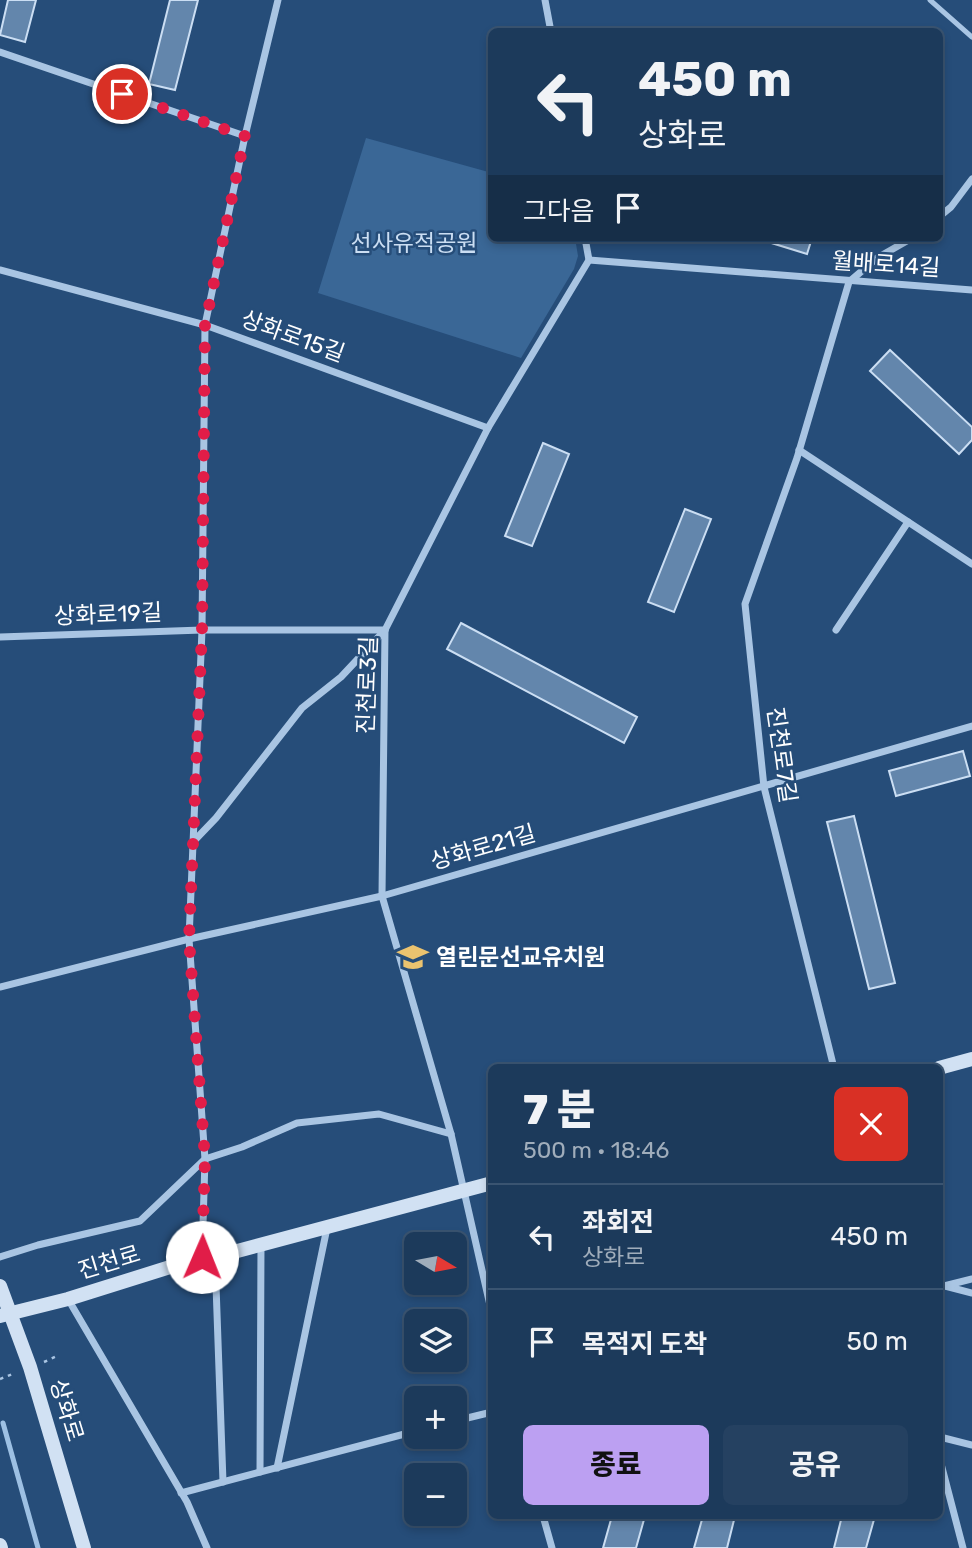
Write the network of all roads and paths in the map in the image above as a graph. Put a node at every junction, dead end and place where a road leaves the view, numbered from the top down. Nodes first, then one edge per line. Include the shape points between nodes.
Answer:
1 (278, 0) edge
2 (545, 0) edge
3 (929, 0) edge
4 (550, 28) edge
5 (972, 37) edge
6 (0, 52) edge
7 (245, 136) junction
8 (972, 179) edge
9 (943, 214) edge
10 (586, 242) edge
11 (905, 242) edge
12 (589, 260) junction
13 (0, 270) edge
14 (849, 282) junction
15 (972, 290) edge
16 (205, 325) junction
17 (488, 428) junction
18 (799, 450) junction
19 (908, 522) junction
20 (972, 564) edge
21 (202, 630) junction
22 (386, 630) junction
23 (836, 630) dead end
24 (0, 637) edge
25 (972, 726) edge
26 (764, 786) junction
27 (193, 842) junction
28 (382, 896) junction
29 (189, 939) junction
30 (0, 987) edge
31 (972, 1059) edge
32 (833, 1064) edge
33 (943, 1067) edge
34 (451, 1134) junction
35 (205, 1159) junction
36 (488, 1184) edge
37 (464, 1191) junction
38 (327, 1227) junction
39 (261, 1244) junction
40 (0, 1257) edge
41 (209, 1257) junction
42 (972, 1279) edge
43 (0, 1286) edge
44 (943, 1286) edge
45 (943, 1286) edge
46 (972, 1293) edge
47 (488, 1296) edge
48 (68, 1299) junction
49 (4, 1318) edge
50 (488, 1413) edge
51 (467, 1418) edge
52 (404, 1434) edge
53 (943, 1438) edge
54 (972, 1445) edge
55 (278, 1468) junction
56 (943, 1471) edge
57 (260, 1472) junction
58 (223, 1482) junction
59 (181, 1493) junction
60 (544, 1519) edge
61 (84, 1548) edge
62 (207, 1548) edge
63 (552, 1548) edge
64 (963, 1548) edge

1 - 7 street
2 - 4 street
3 - 5 lane
6 - 7 street
7 - 16 street
8 - 9 street
10 - 12 street
11 - 14 street
12 - 14 street, 월배로14길
12 - 17 street, 진천로3길
13 - 16 street, 상화로15길
14 - 15 street, 월배로14길
14 - 18 street, 진천로7길
16 - 17 street, 상화로15길
16 - 21 street
17 - 22 street, 진천로3길
18 - 19 street
18 - 26 street, 진천로7길 via 745,604
19 - 20 street
19 - 23 street
21 - 22 street, 상화로19길
21 - 24 street, 상화로19길
21 - 27 street
22 - 27 street via 341,677 302,708
22 - 28 street, 진천로3길
25 - 26 street, 상화로21길
26 - 28 street, 상화로21길
26 - 32 street, 진천로7길
27 - 29 street
28 - 29 street, 상화로21길
28 - 34 street, 진천로3길
29 - 30 street, 상화로21길
29 - 35 street
31 - 33 main road
34 - 35 street via 379,1114 297,1123
34 - 37 street, 진천로3길
35 - 40 street via 140,1221
35 - 41 street
36 - 37 main road, 진천로
37 - 38 main road, 진천로
37 - 47 street, 진천로3길
38 - 39 main road, 진천로
38 - 55 street
39 - 41 main road, 진천로
39 - 57 street
41 - 48 main road, 진천로
41 - 58 street
42 - 44 street
43 - 49 main road, 상화로
45 - 46 street
48 - 49 main road, 진천로
48 - 59 street
49 - 61 main road, 상화로 via 30,1367
50 - 51 street
52 - 55 street
53 - 54 street
55 - 57 street
56 - 64 street
57 - 58 street
58 - 59 street
59 - 62 street
60 - 63 street

